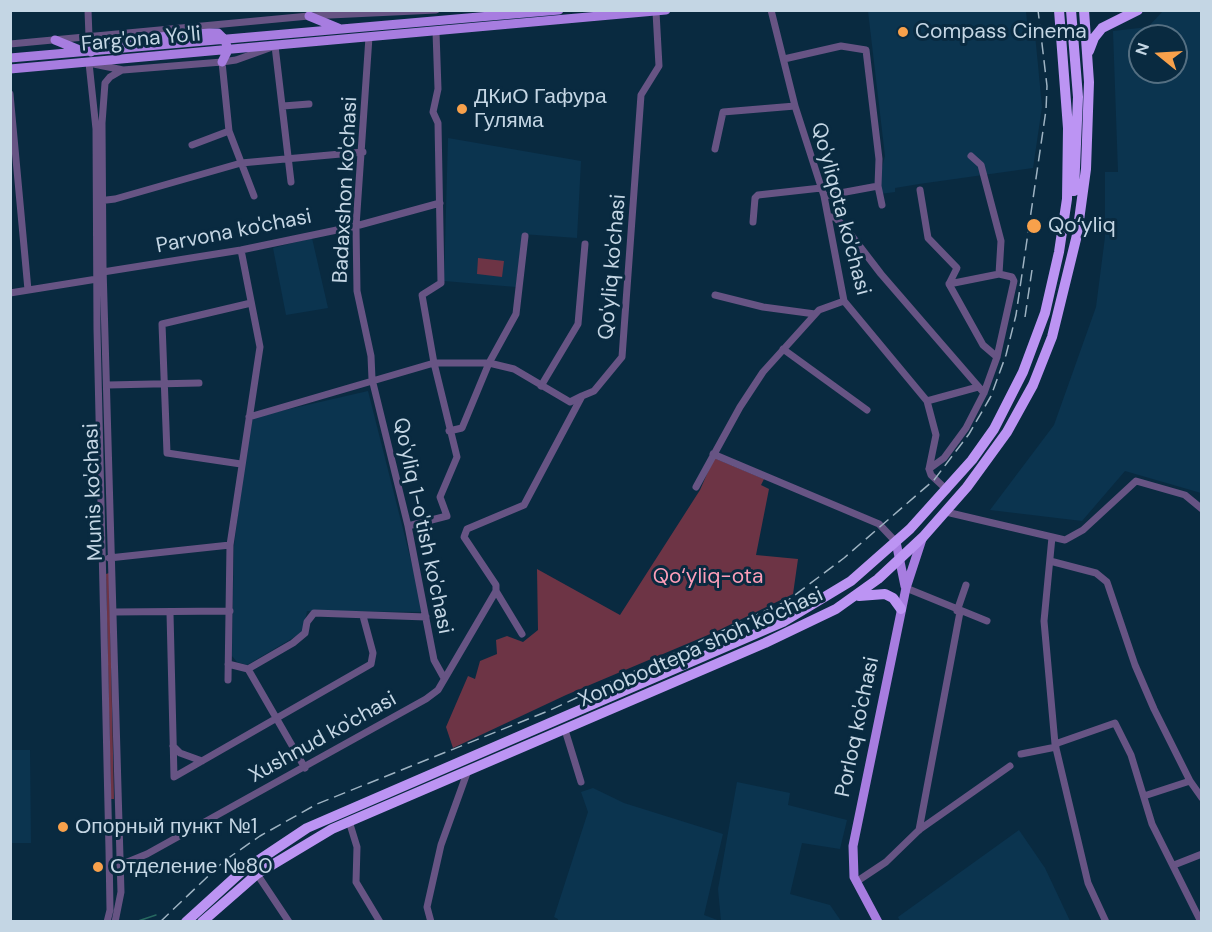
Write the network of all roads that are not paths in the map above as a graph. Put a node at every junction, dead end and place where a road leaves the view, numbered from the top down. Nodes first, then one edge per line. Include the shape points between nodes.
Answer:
1 (88, 10) edge
2 (436, 10) edge
3 (559, 10) edge
4 (771, 10) edge
5 (1059, 10) edge
6 (1071, 10) edge
7 (1084, 10) edge
8 (1138, 10) edge
9 (661, 11) edge
10 (360, 12) edge
11 (333, 14) junction
12 (309, 16) junction
13 (322, 20) junction
14 (340, 29) junction
15 (307, 32) junction
16 (436, 32) junction
17 (89, 37) junction
18 (369, 37) junction
19 (103, 39) junction
20 (55, 40) junction
21 (225, 40) junction
22 (10, 44) edge
23 (275, 46) junction
24 (228, 50) junction
25 (87, 51) junction
26 (10, 58) edge
27 (784, 59) junction
28 (222, 62) junction
29 (89, 63) junction
30 (1088, 64) junction
31 (10, 69) edge
32 (123, 70) junction
33 (10, 94) edge
34 (309, 104) dead end
35 (282, 106) junction
36 (795, 106) junction
37 (229, 131) junction
38 (192, 145) dead end
39 (716, 149) dead end
40 (363, 152) junction
41 (971, 156) dead end
42 (288, 157) junction
43 (241, 163) junction
44 (291, 182) dead end
45 (878, 186) junction
46 (821, 188) junction
47 (920, 190) dead end
48 (254, 196) dead end
49 (824, 196) junction
50 (99, 201) junction
51 (440, 203) junction
52 (882, 204) dead end
53 (829, 217) junction
54 (753, 222) dead end
55 (356, 226) junction
56 (525, 236) dead end
57 (585, 244) dead end
58 (241, 250) junction
59 (1059, 252) junction
60 (103, 272) junction
61 (999, 274) junction
62 (97, 279) junction
63 (950, 284) junction
64 (28, 290) junction
65 (10, 293) edge
66 (715, 295) dead end
67 (844, 301) junction
68 (251, 303) junction
69 (815, 314) junction
70 (783, 349) junction
71 (997, 357) junction
72 (434, 363) junction
73 (489, 363) junction
74 (372, 379) junction
75 (165, 384) junction
76 (199, 384) dead end
77 (108, 385) junction
78 (541, 386) junction
79 (981, 390) junction
80 (582, 396) junction
81 (927, 401) junction
82 (108, 408) junction
83 (99, 409) junction
84 (867, 410) dead end
85 (249, 417) junction
86 (449, 431) junction
87 (713, 454) junction
88 (241, 464) junction
89 (929, 469) junction
90 (111, 485) junction
91 (101, 486) junction
92 (696, 487) dead end
93 (947, 489) junction
94 (1202, 509) edge
95 (946, 512) junction
96 (408, 526) junction
97 (923, 537) junction
98 (1052, 537) junction
99 (896, 542) junction
100 (230, 545) junction
101 (103, 558) junction
102 (113, 558) junction
103 (899, 560) junction
104 (1050, 561) junction
105 (966, 585) dead end
106 (906, 588) junction
107 (498, 593) junction
108 (856, 596) junction
109 (901, 609) junction
110 (230, 611) junction
111 (958, 611) junction
112 (114, 612) junction
113 (170, 613) junction
114 (363, 616) junction
115 (426, 617) junction
116 (987, 621) dead end
117 (522, 634) dead end
118 (228, 664) junction
119 (248, 669) junction
120 (444, 678) junction
121 (228, 680) dead end
122 (276, 720) junction
123 (563, 725) junction
124 (1056, 745) junction
125 (173, 746) junction
126 (1021, 754) dead end
127 (202, 761) junction
128 (1010, 766) dead end
129 (305, 768) junction
130 (467, 772) junction
131 (1190, 781) junction
132 (581, 782) dead end
133 (1144, 796) junction
134 (1202, 798) edge
135 (108, 804) junction
136 (117, 804) junction
137 (349, 821) junction
138 (919, 831) junction
139 (109, 850) junction
140 (119, 850) junction
141 (1202, 854) edge
142 (120, 865) junction
143 (1174, 865) junction
144 (257, 874) junction
145 (856, 882) junction
146 (107, 921) edge
147 (115, 921) edge
148 (186, 921) edge
149 (202, 921) edge
150 (289, 921) edge
151 (380, 921) edge
152 (430, 921) edge
153 (878, 921) edge
154 (1106, 921) edge
155 (1201, 921) edge

1 - 17 street
2 - 10 street
3 - 14 main road, Farg'ona Yo'li
4 - 27 street, Qo'yliqota ko'chasi
5 - 59 highway, Xonobodtepa shoh ko'chasi via 1068,148 1067,199
6 - 59 highway via 1078,89 1077,162
7 - 30 highway, Xonobodtepa shoh ko'chasi
8 - 30 highway via 1097,33 1089,48
9 - 16 main road, Farg'ona Yo'li
9 - 80 street, Qo'yliq ko'chasi via 659,66 641,94 622,357 594,391
10 - 11 street
11 - 12 street
11 - 13 main road
12 - 13 main road
12 - 19 street
13 - 14 main road
13 - 15 main road
14 - 15 main road, Farg'ona Yo'li
15 - 21 main road, Farg'ona Yo'li
16 - 18 main road, Farg'ona Yo'li
16 - 51 street via 438,89 433,112 438,123
17 - 19 street
17 - 20 street
18 - 23 main road, Farg'ona Yo'li
18 - 40 street, Badaxshon ko'chasi
19 - 21 main road via 218,33
19 - 25 main road
20 - 22 street
20 - 25 main road
21 - 24 main road
21 - 25 main road, Farg'ona Yo'li
23 - 24 main road, Farg'ona Yo'li
23 - 28 street, Farg'ona Yo'li
23 - 35 street
24 - 28 main road
24 - 29 main road, Farg'ona Yo'li
25 - 26 main road, Farg'ona Yo'li
25 - 29 main road
27 - 36 street, Qo'yliqota ko'chasi
27 - 45 street via 841,46 866,50 879,159
28 - 32 street, Farg'ona Yo'li
28 - 37 street
29 - 31 main road, Farg'ona Yo'li
29 - 32 street, Farg'ona Yo'li
29 - 50 street, Munis ko'chasi
30 - 95 highway, Xonobodtepa shoh ko'chasi via 1089,124 1081,208 1052,337 1012,424
32 - 50 street, Munis ko'chasi via 108,79 104,89
33 - 64 street
34 - 35 street
35 - 42 street
36 - 39 street via 723,112
36 - 46 street, Qo'yliqota ko'chasi
37 - 38 street
37 - 43 street
40 - 42 street
40 - 55 street, Badaxshon ko'chasi
41 - 61 street via 981,165 1002,241
42 - 43 street
42 - 44 street
43 - 48 street
43 - 50 street
45 - 49 street
45 - 52 street
46 - 49 street, Qo'yliqota ko'chasi
46 - 54 street via 758,195
47 - 63 street via 928,238 957,268
49 - 53 street, Qo'yliqota ko'chasi
50 - 60 street, Munis ko'chasi
50 - 62 street, Munis ko'chasi
51 - 55 street, Parvona ko'chasi
51 - 72 street via 441,283 422,295
53 - 67 street, Qo'yliqota ko'chasi
53 - 79 street via 835,217 848,231
55 - 58 street, Parvona ko'chasi
55 - 74 street, Badaxshon ko'chasi via 357,291
56 - 73 street via 516,314
57 - 78 street via 578,324
58 - 60 street, Parvona ko'chasi
58 - 68 street
59 - 93 highway, Xonobodtepa shoh ko'chasi via 1041,325 1016,390 987,440
60 - 77 street, Munis ko'chasi
61 - 63 street
61 - 71 street via 1014,281
62 - 64 street
62 - 83 street, Munis ko'chasi
63 - 71 street via 983,345
64 - 65 street
66 - 69 street
67 - 69 street
67 - 81 street, Qo'yliqota ko'chasi
68 - 75 street via 162,324
68 - 85 street via 260,347
69 - 70 street
70 - 84 street
70 - 87 street via 753,385
71 - 79 street
72 - 73 street
72 - 74 street
72 - 86 street
73 - 78 street via 514,369
73 - 86 street via 462,428
74 - 85 street
74 - 96 street, Qo'yliq 1-o'tish ko'chasi
75 - 76 street
75 - 77 street
75 - 88 street via 167,453
77 - 82 street, Munis ko'chasi
78 - 80 street via 570,402
79 - 81 street
79 - 89 street via 966,428 944,458
80 - 107 street, Qo'yliq ko'chasi via 524,505 467,529 464,537
81 - 89 street, Qo'yliqota ko'chasi via 936,435
82 - 83 street
82 - 90 street, Munis ko'chasi
83 - 91 street, Munis ko'chasi
85 - 88 street
86 - 96 street via 457,457 440,497 447,516
87 - 92 street
87 - 99 street via 879,524
88 - 100 street
89 - 93 street
90 - 91 street
90 - 102 street, Munis ko'chasi
91 - 101 street, Munis ko'chasi
93 - 99 highway, Xonobodtepa shoh ko'chasi
94 - 98 street via 1182,494 1136,481 1076,536 1065,540
95 - 97 highway, Xonobodtepa shoh ko'chasi
95 - 98 street
96 - 115 street, Qo'yliq 1-o'tish ko'chasi
97 - 103 highway, Xonobodtepa shoh ko'chasi
97 - 106 main road, Porloq ko'chasi
98 - 104 street
99 - 103 main road
99 - 123 highway, Xonobodtepa shoh ko'chasi via 851,581 802,612
100 - 102 street
100 - 110 street
101 - 102 street
101 - 135 street, Munis ko'chasi
102 - 112 street, Munis ko'chasi
103 - 106 main road
103 - 108 highway, Xonobodtepa shoh ko'chasi
104 - 124 street via 1044,621
104 - 131 street via 1096,573 1107,582 1135,665
105 - 111 street
106 - 109 main road, Porloq ko'chasi
106 - 111 street
107 - 117 street, Qo'yliq ko'chasi
107 - 120 street, Xushnud ko'chasi
108 - 109 highway via 885,594
108 - 123 highway, Xonobodtepa shoh ko'chasi via 808,624
109 - 145 main road, Porloq ko'chasi via 853,841
110 - 113 street
110 - 118 street
111 - 116 street
111 - 138 street
112 - 113 street
112 - 136 street, Munis ko'chasi
113 - 125 street
114 - 115 street
114 - 119 street via 314,613 305,633
114 - 122 street via 374,653 371,664
115 - 120 street, Qo'yliq 1-o'tish ko'chasi via 434,660
118 - 119 street
118 - 121 street
119 - 122 street
120 - 129 street, Xushnud ko'chasi via 438,690 426,699
122 - 127 street
122 - 129 street
123 - 130 highway, Xonobodtepa shoh ko'chasi
123 - 132 street
123 - 148 highway, Xonobodtepa shoh ko'chasi via 307,828 241,872
124 - 126 street
124 - 133 street via 1115,723 1131,754
124 - 154 street via 1088,883
125 - 127 street via 180,753
125 - 127 street via 174,777
128 - 138 street
129 - 142 street, Xushnud ko'chasi
130 - 137 highway, Xonobodtepa shoh ko'chasi
130 - 152 street via 441,845 427,907
131 - 133 street
131 - 134 street
133 - 143 street via 1152,824
135 - 136 street
135 - 139 street, Munis ko'chasi
136 - 140 street, Munis ko'chasi
137 - 144 highway, Xonobodtepa shoh ko'chasi
137 - 151 street via 357,847 356,882
138 - 145 street via 886,862
139 - 140 street
139 - 146 street, Munis ko'chasi
140 - 142 street, Munis ko'chasi
141 - 143 street
142 - 147 street, Munis ko'chasi via 120,901
143 - 155 street
144 - 149 highway, Xonobodtepa shoh ko'chasi
144 - 150 street
145 - 153 main road, Porloq ko'chasi

